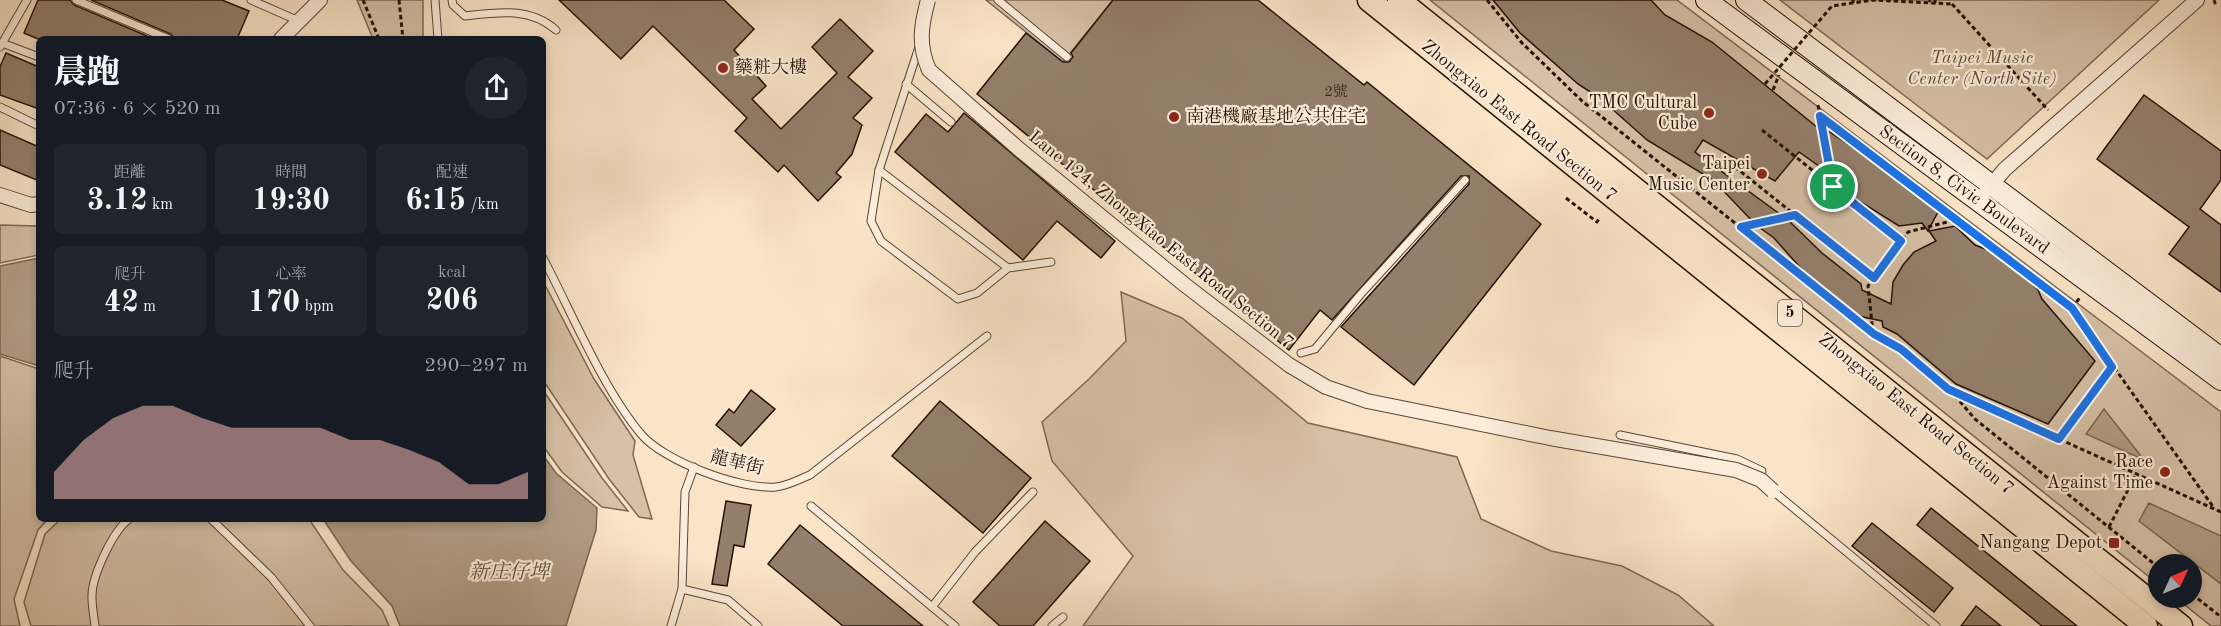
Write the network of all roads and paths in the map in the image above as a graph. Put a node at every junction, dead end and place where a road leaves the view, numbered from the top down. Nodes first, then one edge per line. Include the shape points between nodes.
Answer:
1 (27, 0) edge
2 (75, 0) edge
3 (251, 0) edge
4 (320, 0) edge
5 (363, 0) edge
6 (399, 0) edge
7 (435, 0) edge
8 (452, 0) edge
9 (928, 0) edge
10 (935, 0) edge
11 (998, 0) edge
12 (1369, 0) edge
13 (1399, 0) edge
14 (1487, 0) edge
15 (1706, 0) edge
16 (1746, 0) edge
17 (2197, 0) edge
18 (2214, 0) edge
19 (1853, 1) edge
20 (1929, 1) edge
21 (1935, 2) edge
22 (2216, 6) dead end
23 (299, 21) junction
24 (556, 30) dead end
25 (162, 36) edge
26 (283, 36) edge
27 (378, 36) edge
28 (403, 36) edge
29 (438, 36) edge
30 (1, 45) edge
31 (36, 56) edge
32 (1067, 57) dead end
33 (1779, 75) dead end
34 (906, 84) junction
35 (1765, 84) dead end
36 (1773, 90) dead end
37 (1817, 103) dead end
38 (0, 107) edge
39 (2048, 110) dead end
40 (1820, 116) junction
41 (951, 122) dead end
42 (36, 125) edge
43 (1761, 130) dead end
44 (1735, 167) dead end
45 (879, 170) junction
46 (1465, 180) dead end
47 (1990, 185) junction
48 (1833, 187) junction
49 (0, 195) edge
50 (1566, 198) dead end
51 (1978, 201) junction
52 (36, 204) edge
53 (1795, 215) junction
54 (1599, 219) dead end
55 (1959, 219) junction
56 (1741, 227) junction
57 (1990, 235) dead end
58 (1986, 240) junction
59 (1901, 241) junction
60 (1051, 262) dead end
61 (546, 264) edge
62 (1008, 268) junction
63 (1874, 278) junction
64 (2082, 295) dead end
65 (2072, 308) junction
66 (1874, 334) junction
67 (987, 336) dead end
68 (1301, 353) dead end
69 (2221, 358) edge
70 (2112, 367) junction
71 (2221, 380) edge
72 (1948, 389) junction
73 (1620, 435) dead end
74 (2059, 439) junction
75 (694, 467) junction
76 (2136, 474) junction
77 (1761, 480) junction
78 (1773, 491) joint
79 (1033, 492) dead end
80 (811, 507) dead end
81 (2215, 510) junction
82 (2221, 513) edge
83 (125, 522) edge
84 (215, 522) edge
85 (2109, 527) junction
86 (2148, 559) edge
87 (682, 589) junction
88 (2202, 602) edge
89 (932, 607) junction
90 (1063, 617) dead end
91 (2221, 617) edge
92 (94, 626) edge
93 (310, 626) edge
94 (671, 626) edge
95 (758, 626) edge
96 (955, 626) edge
97 (1052, 626) edge
98 (1936, 626) edge
99 (2146, 626) edge
100 (2181, 626) edge

1 - 30 lane
2 - 25 lane
3 - 23 lane
4 - 23 street
5 - 27 path
6 - 28 path
7 - 29 lane
8 - 24 lane via 465,16 506,10 543,19
9 - 77 street, Lane 124, ZhongXiao East Road Section 7, bridge via 920,30 929,70 1185,285 1289,365 1326,387 1367,401 1736,470
10 - 34 lane
11 - 32 lane
12 - 99 main road, Zhongxiao East Road Section 7 / 5
13 - 100 main road, Zhongxiao East Road Section 7 / 5
14 - 56 path via 1522,43 1582,101
15 - 51 street, Section 8, Civic Boulevard
16 - 47 street, Section 8, Civic Boulevard
17 - 47 street
18 - 22 path
19 - 20 path, bridge
19 - 35 path, bridge via 1832,6
20 - 21 path, bridge
21 - 39 path, bridge via 1952,4
23 - 26 street
30 - 31 lane
33 - 36 path
34 - 41 lane
34 - 45 lane
37 - 40 path
38 - 42 lane
40 - 48 path
40 - 55 path
43 - 48 path
44 - 53 path
45 - 62 lane
45 - 62 lane via 871,221 881,241 958,299 977,293
46 - 68 lane via 1315,349
47 - 51 street
47 - 69 street, Section 8, Civic Boulevard
48 - 59 path
49 - 52 street
50 - 54 path via 1597,222
51 - 71 street, Section 8, Civic Boulevard
53 - 56 path
53 - 63 path
55 - 58 path
55 - 59 path via 1908,232
56 - 66 path
57 - 58 path
58 - 65 path
59 - 63 path
60 - 62 lane
61 - 75 lane, 龍華街 via 612,390 642,436
63 - 66 path via 1868,286
64 - 65 path
65 - 70 path
66 - 72 path via 1901,349
67 - 75 lane, 龍華街 via 810,475 776,487 740,483
70 - 74 path
70 - 81 path
72 - 74 path
72 - 85 path via 1975,419
73 - 77 lane via 1737,459 1762,471
74 - 76 path
75 - 87 lane via 685,492
76 - 81 path
76 - 85 path
77 - 78 street, Lane 124, ZhongXiao East Road Section 7, bridge
78 - 98 lane
79 - 89 lane via 975,552
80 - 89 lane
81 - 82 path
83 - 92 lane via 103,560 91,596
84 - 93 lane via 272,577
85 - 86 path
87 - 94 lane
87 - 95 lane via 728,600
88 - 91 path
89 - 96 lane
90 - 97 lane

